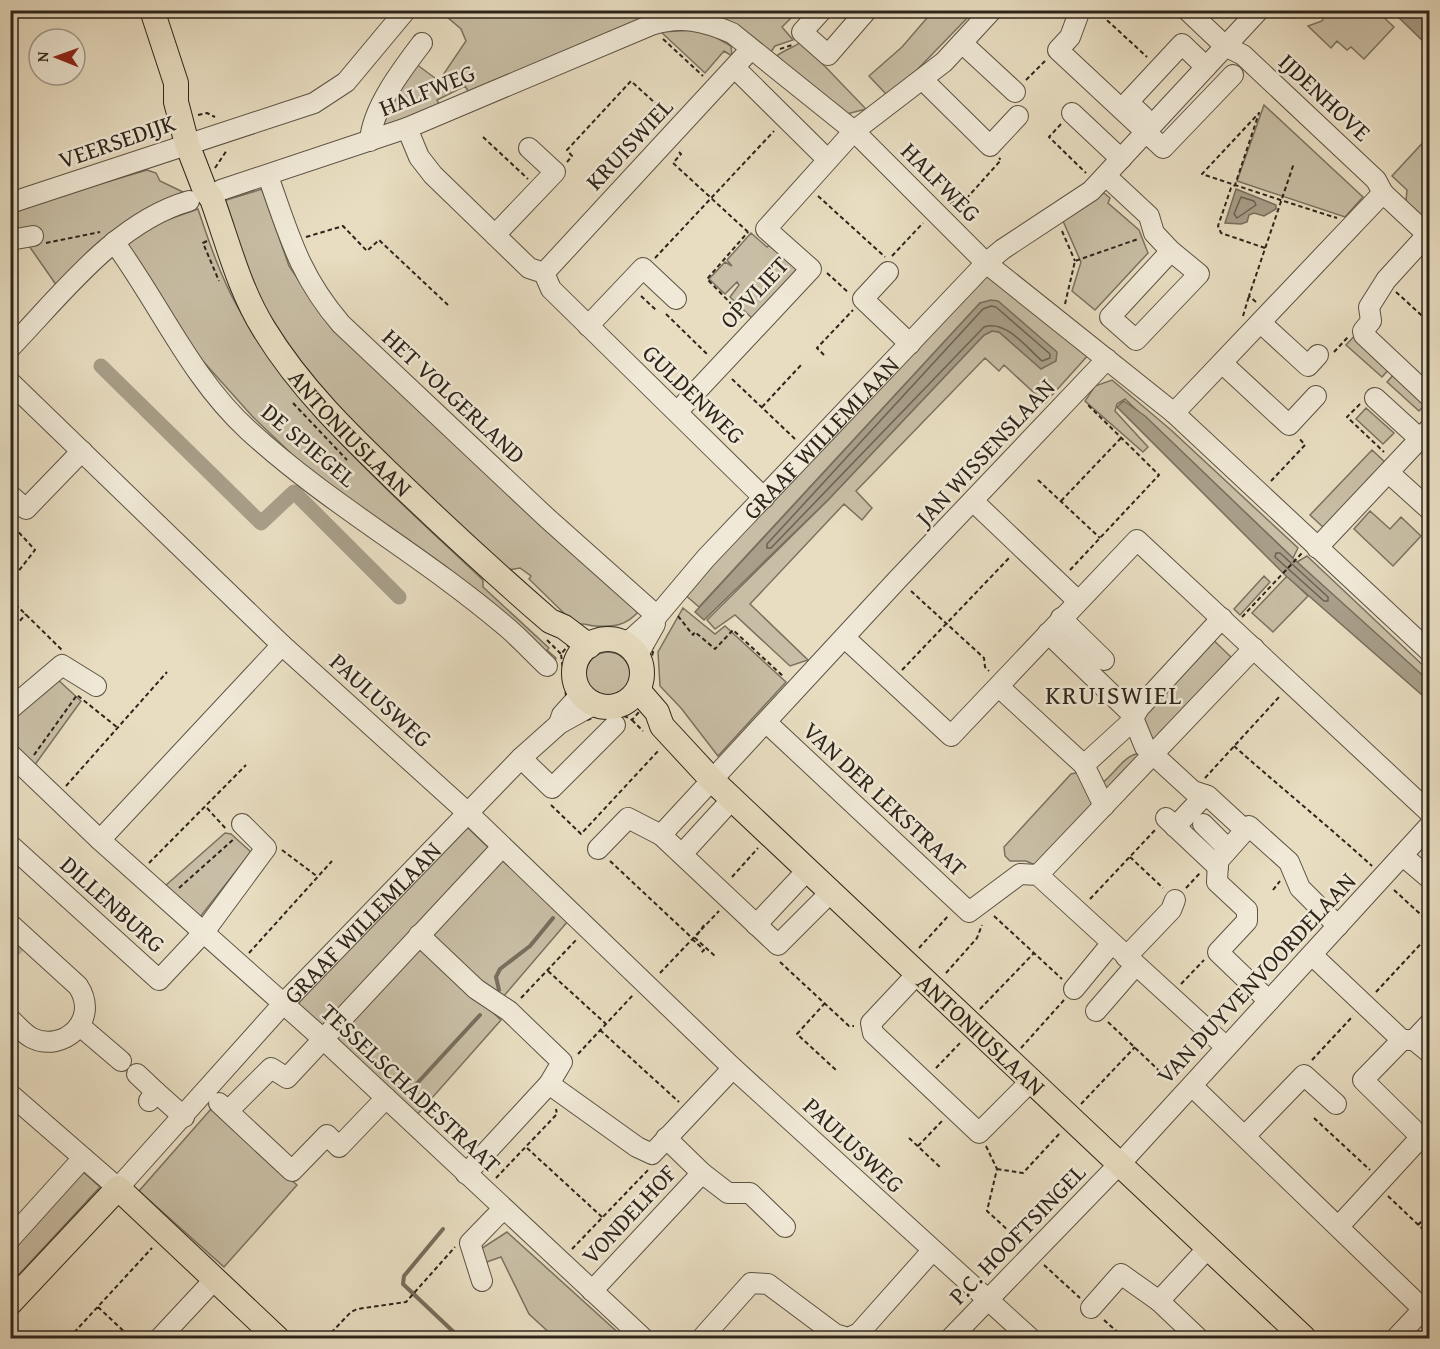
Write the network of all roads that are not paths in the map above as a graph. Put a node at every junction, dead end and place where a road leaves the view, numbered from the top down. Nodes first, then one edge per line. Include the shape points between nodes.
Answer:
1 (152, 10) edge
2 (406, 10) edge
3 (822, 10) edge
4 (867, 10) edge
5 (992, 10) edge
6 (1080, 10) edge
7 (1187, 10) edge
8 (1259, 10) edge
9 (422, 43) dead end
10 (962, 43) junction
11 (1225, 46) junction
12 (751, 49) junction
13 (1206, 67) junction
14 (735, 68) junction
15 (1233, 75) dead end
16 (923, 80) junction
17 (176, 84) junction
18 (1015, 92) road end
19 (1072, 112) dead end
20 (1018, 116) dead end
21 (407, 128) junction
22 (1150, 129) junction
23 (854, 131) junction
24 (370, 141) junction
25 (195, 142) junction
26 (529, 148) dead end
27 (827, 159) junction
28 (1121, 159) junction
29 (268, 176) junction
30 (1106, 176) junction
31 (208, 190) junction
32 (1383, 193) junction
33 (10, 203) edge
34 (495, 235) junction
35 (33, 236) road end
36 (1428, 236) edge
37 (10, 240) edge
38 (114, 242) junction
39 (1171, 251) junction
40 (986, 263) junction
41 (887, 264) road end
42 (544, 273) junction
43 (671, 306) road end
44 (1265, 319) junction
45 (588, 326) junction
46 (910, 344) junction
47 (10, 348) edge
48 (1318, 356) road end
49 (1107, 359) junction
50 (1222, 363) junction
51 (10, 382) edge
52 (1316, 396) dead end
53 (1430, 397) edge
54 (1375, 398) road end
55 (676, 412) junction
56 (1174, 413) junction
57 (1425, 434) edge
58 (82, 451) junction
59 (1393, 469) junction
60 (10, 495) edge
61 (764, 498) junction
62 (974, 502) junction
63 (1430, 510) edge
64 (1317, 548) junction
65 (1078, 602) junction
66 (657, 616) junction
67 (1061, 618) junction
68 (1227, 623) junction
69 (1048, 633) junction
70 (845, 638) junction
71 (636, 644) junction
72 (282, 645) junction
73 (578, 646) junction
74 (1254, 648) junction
75 (1430, 652) edge
76 (1104, 660) dead end
77 (546, 666) dead end
78 (1000, 685) junction
79 (96, 686) dead end
80 (638, 702) junction
81 (582, 704) junction
82 (10, 709) edge
83 (1133, 718) junction
84 (767, 723) junction
85 (615, 725) dead end
86 (1153, 754) junction
87 (521, 758) junction
88 (17, 760) edge
89 (1084, 765) junction
90 (712, 780) junction
91 (1104, 806) junction
92 (724, 808) dead end
93 (1202, 811) junction
94 (1430, 813) edge
95 (469, 814) junction
96 (1430, 825) edge
97 (244, 826) road end
98 (1245, 830) junction
99 (662, 836) junction
100 (100, 840) junction
101 (10, 845) edge
102 (502, 847) junction
103 (598, 849) road end
104 (682, 854) junction
105 (1403, 856) junction
106 (1220, 861) junction
107 (1038, 875) junction
108 (800, 878) dead end
109 (1430, 879) edge
110 (830, 893) junction
111 (1175, 900) road end
112 (756, 925) junction
113 (1338, 926) junction
114 (204, 932) junction
115 (18, 933) edge
116 (419, 935) junction
117 (1111, 944) junction
118 (1312, 955) junction
119 (1131, 962) junction
120 (921, 972) junction
121 (1074, 989) road end
122 (1269, 1000) junction
123 (284, 1004) junction
124 (1096, 1011) dead end
125 (10, 1019) edge
126 (1430, 1023) edge
127 (80, 1026) junction
128 (323, 1039) junction
129 (1408, 1040) junction
130 (1225, 1046) junction
131 (1429, 1053) edge
132 (121, 1061) dead end
133 (733, 1068) junction
134 (136, 1074) dead end
135 (1031, 1081) junction
136 (549, 1084) junction
137 (1192, 1086) junction
138 (207, 1092) junction
139 (10, 1094) edge
140 (386, 1098) junction
141 (1336, 1104) dead end
142 (228, 1111) junction
143 (184, 1117) junction
144 (1245, 1136) junction
145 (1425, 1137) edge
146 (666, 1138) junction
147 (82, 1158) junction
148 (1119, 1164) junction
149 (702, 1173) junction
150 (466, 1174) junction
151 (118, 1188) junction
152 (503, 1209) junction
153 (1339, 1226) junction
154 (785, 1227) dead end
155 (10, 1239) edge
156 (1208, 1248) junction
157 (932, 1251) junction
158 (215, 1280) junction
159 (482, 1281) dead end
160 (592, 1291) junction
161 (989, 1299) junction
162 (11, 1301) edge
163 (1159, 1301) junction
164 (1426, 1306) edge
165 (1091, 1308) dead end
166 (160, 1338) edge
167 (277, 1338) edge
168 (643, 1338) edge
169 (702, 1338) edge
170 (951, 1338) edge
171 (1030, 1338) edge
172 (1198, 1338) edge
173 (1304, 1338) edge
174 (1396, 1338) edge

1 - 17 main road, ANTONIUSLAAN
2 - 25 street, VEERSEDIJK via 332,94
3 - 4 street via 802,32 828,55
5 - 10 street, OPVLIET
6 - 22 street via 1064,44
7 - 11 street, IJDENHOVE
8 - 11 street, GRAAF WILLEMLAAN
9 - 24 street via 401,70 371,126
10 - 16 street, OPVLIET
10 - 18 street
11 - 13 street, GRAAF WILLEMLAAN
11 - 32 street, IJDENHOVE via 1243,55 1376,180
12 - 14 street, KRUISWIEL
12 - 21 street, HALFWEG via 732,33 692,19 665,20
12 - 23 street, HALFWEG
13 - 22 street, GRAAF WILLEMLAAN
13 - 22 street via 1182,44 1128,102
14 - 27 street
14 - 42 street, KRUISWIEL
15 - 22 street via 1163,148
16 - 20 street via 990,146
16 - 23 street, OPVLIET
17 - 25 main road, ANTONIUSLAAN via 176,102
17 - 25 main road, ANTONIUSLAAN via 186,96 194,117
19 - 28 street
21 - 24 street, HALFWEG
21 - 34 street, GULDENWEG via 425,166
22 - 28 street, GRAAF WILLEMLAAN
23 - 27 street, OPVLIET
23 - 40 street, HALFWEG
24 - 29 street, HALFWEG
25 - 31 main road, ANTONIUSLAAN via 204,188
25 - 33 street, VEERSEDIJK
26 - 34 street via 555,172
27 - 55 street, OPVLIET via 757,231 811,269
28 - 30 street, GRAAF WILLEMLAAN
29 - 31 street, HALFWEG
29 - 66 street, HET VOLGERLAND via 305,277 341,324
30 - 39 street via 1149,216 1154,233
30 - 40 street, GRAAF WILLEMLAAN via 1091,191
31 - 38 street, HALFWEG via 147,218
31 - 73 main road, ANTONIUSLAAN via 241,286 296,377 356,442 450,532
32 - 36 street, IJDENHOVE
32 - 44 street
34 - 42 street, GULDENWEG via 529,268
35 - 37 street
36 - 53 street via 1385,282 1369,307 1371,321 1363,331
38 - 47 street, HALFWEG
38 - 77 street, DE SPIEGEL via 209,385 247,429 338,503 505,626
39 - 39 street via 1198,274 1136,340 1110,317
40 - 46 street, GRAAF WILLEMLAAN
40 - 49 street, HALFWEG
41 - 46 street via 858,298
42 - 45 street, GULDENWEG via 551,289
43 - 45 street via 643,268
44 - 48 street via 1308,366
44 - 50 street
45 - 55 street, GULDENWEG
46 - 61 street, GRAAF WILLEMLAAN
49 - 56 street, HALFWEG
49 - 62 street, JAN WISSENSLAAN
50 - 52 street via 1289,425
50 - 56 street
51 - 58 street, PAULUSWEG
54 - 57 street
55 - 61 street, GULDENWEG
56 - 64 street, HALFWEG
57 - 59 street
58 - 60 street via 26,509
58 - 72 street, PAULUSWEG
59 - 63 street
59 - 64 street
61 - 66 street, GRAAF WILLEMLAAN
62 - 65 street
62 - 70 street, JAN WISSENSLAAN
64 - 75 street, HALFWEG
65 - 67 street
65 - 68 street via 1137,540
66 - 71 street, GRAAF WILLEMLAAN
67 - 69 street
67 - 76 street
68 - 74 street
68 - 83 street
69 - 78 street
69 - 83 street
70 - 78 street via 951,735
70 - 84 street, JAN WISSENSLAAN
71 - 73 main road via 607,639
71 - 80 main road via 642,669
72 - 95 street, PAULUSWEG
72 - 100 street
73 - 81 main road via 574,673
74 - 86 street
74 - 94 street
78 - 89 street
79 - 82 street via 62,665
80 - 81 main road via 611,707
80 - 90 main road, ANTONIUSLAAN via 662,737
81 - 87 street, GRAAF WILLEMLAAN via 562,715 559,724
83 - 86 street via 1145,747
83 - 89 street
84 - 90 street, JAN WISSENSLAAN
84 - 107 street, VAN DER LEKSTRAAT via 970,913 1020,874
85 - 87 street via 552,788
86 - 91 street
86 - 93 street
87 - 95 street, GRAAF WILLEMLAAN
88 - 100 street, TESSELSCHADESTRAAT
89 - 91 street
90 - 99 street, JAN WISSENSLAAN
90 - 110 main road, ANTONIUSLAAN
91 - 107 street
92 - 104 street
93 - 98 street
93 - 106 street
93 - 106 street via 1171,823
95 - 102 street, PAULUSWEG
95 - 123 street, GRAAF WILLEMLAAN
96 - 105 street, VAN DUYVENVOORDELAAN
97 - 114 street via 266,848
98 - 106 street
98 - 113 street via 1249,826 1289,862 1300,888
99 - 103 street via 628,818
99 - 104 street
100 - 114 street, TESSELSCHADESTRAAT
101 - 114 street, DILLENBURG via 159,980
102 - 116 street, GRAAF WILLEMLAAN
102 - 133 street, PAULUSWEG
104 - 112 street
105 - 109 street
105 - 113 street, VAN DUYVENVOORDELAAN
106 - 122 street via 1217,882 1247,910 1247,921 1218,952
107 - 117 street
108 - 112 street
110 - 112 street via 778,945
110 - 120 main road, ANTONIUSLAAN
111 - 119 street
113 - 118 street, VAN DUYVENVOORDELAAN
114 - 123 street, TESSELSCHADESTRAAT
115 - 127 street via 78,986 85,997 86,1012
116 - 128 street, GRAAF WILLEMLAAN
116 - 136 street, GRAAF WILLEMLAAN via 562,1062
117 - 119 street
117 - 121 street
118 - 122 street, VAN DUYVENVOORDELAAN
118 - 129 street
119 - 124 street
119 - 130 street
120 - 135 main road, ANTONIUSLAAN
120 - 135 street via 871,1023 873,1033 979,1132
122 - 130 street, VAN DUYVENVOORDELAAN
123 - 128 street, TESSELSCHADESTRAAT
123 - 138 street, GRAAF WILLEMLAAN
125 - 127 street via 31,1038 45,1042 65,1038
126 - 129 street
127 - 132 street
128 - 140 street, TESSELSCHADESTRAAT
128 - 142 street, GRAAF WILLEMLAAN via 287,1078 271,1068
129 - 131 street
129 - 145 street via 1363,1080
130 - 137 street, VAN DUYVENVOORDELAAN
133 - 146 street
133 - 157 street, PAULUSWEG
134 - 143 street via 152,1096
135 - 148 main road, ANTONIUSLAAN
136 - 146 street via 652,1154
136 - 150 street
137 - 144 street
137 - 148 street, VAN DUYVENVOORDELAAN
138 - 142 street
138 - 143 street, GRAAF WILLEMLAAN
139 - 147 street
140 - 142 street via 339,1147 327,1135 292,1171
140 - 150 street, TESSELSCHADESTRAAT
141 - 144 street via 1304,1075
143 - 151 street, GRAAF WILLEMLAAN
144 - 153 street
145 - 153 street
146 - 149 street, VONDELHOF
147 - 151 street
147 - 155 street
148 - 156 main road, ANTONIUSLAAN
148 - 161 street, P.C. HOOFTSINGEL
149 - 154 street, VONDELHOF via 728,1193 750,1193
149 - 160 street, VONDELHOF
150 - 152 street, TESSELSCHADESTRAAT
151 - 158 main road
151 - 162 main road, GRAAF WILLEMLAAN
152 - 159 street, TESSELSCHADESTRAAT via 470,1243
152 - 160 street, TESSELSCHADESTRAAT
153 - 164 street
156 - 163 street
156 - 173 main road, ANTONIUSLAAN
157 - 161 street, PAULUSWEG
157 - 169 street via 859,1333 848,1338 835,1334 768,1284 752,1283
158 - 166 street
158 - 167 main road
160 - 168 street, TESSELSCHADESTRAAT
161 - 170 street, P.C. HOOFTSINGEL
161 - 171 street, PAULUSWEG
163 - 165 street via 1121,1274
163 - 172 street
164 - 174 street

